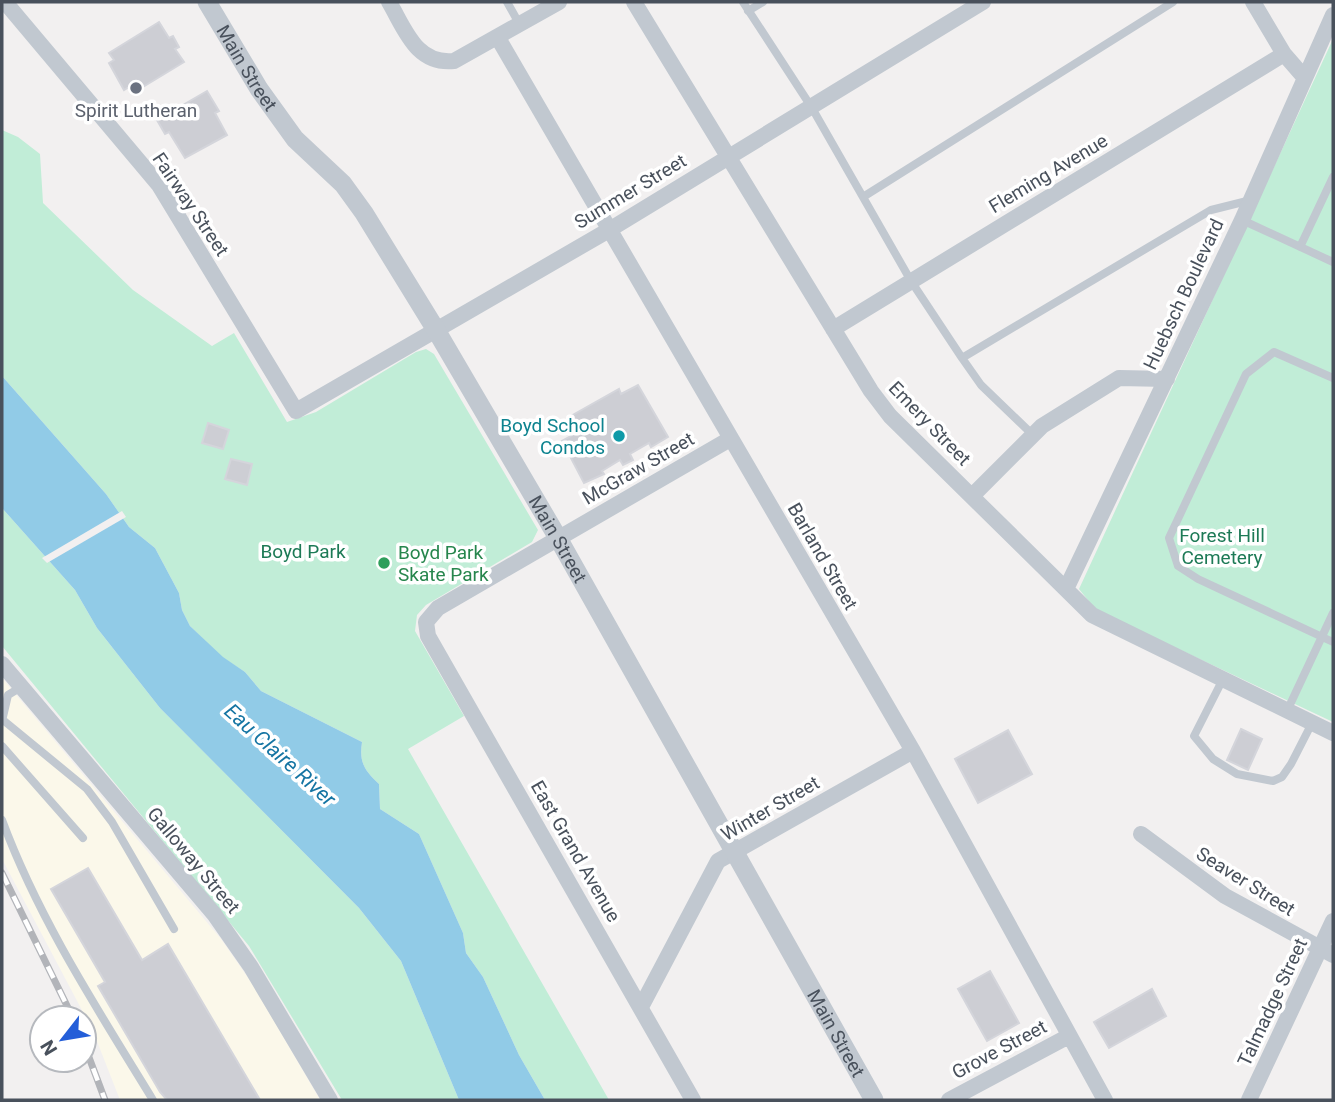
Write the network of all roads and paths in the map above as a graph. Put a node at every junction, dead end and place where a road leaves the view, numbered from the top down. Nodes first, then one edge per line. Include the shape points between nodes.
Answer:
1 (5, 2) edge
2 (207, 2) edge
3 (389, 2) edge
4 (507, 2) edge
5 (559, 2) edge
6 (634, 2) edge
7 (743, 2) edge
8 (763, 2) edge
9 (983, 2) edge
10 (1173, 2) edge
11 (1253, 2) edge
12 (748, 11) junction
13 (1333, 15) edge
14 (520, 25) junction
15 (498, 38) junction
16 (1284, 54) junction
17 (1304, 77) junction
18 (812, 108) junction
19 (730, 155) junction
20 (1333, 177) edge
21 (863, 197) junction
22 (1251, 200) junction
23 (1242, 220) junction
24 (609, 230) junction
25 (1300, 247) junction
26 (1333, 262) edge
27 (911, 281) junction
28 (833, 329) junction
29 (436, 330) junction
30 (962, 358) junction
31 (1333, 378) edge
32 (1167, 379) junction
33 (296, 411) joint
34 (1033, 435) junction
35 (730, 439) junction
36 (972, 496) junction
37 (558, 538) junction
38 (1066, 590) junction
39 (1333, 613) edge
40 (426, 622) joint
41 (1322, 637) junction
42 (1333, 642) edge
43 (2, 664) edge
44 (1223, 679) junction
45 (21, 687) junction
46 (1287, 711) junction
47 (2, 720) edge
48 (1312, 723) junction
49 (1333, 733) edge
50 (2, 746) edge
51 (913, 751) junction
52 (2, 820) edge
53 (1142, 834) dead end
54 (83, 838) dead end
55 (736, 851) junction
56 (1333, 921) edge
57 (174, 929) dead end
58 (1327, 952) edge
59 (641, 1007) junction
60 (1069, 1036) junction
61 (153, 1100) edge
62 (330, 1100) edge
63 (693, 1100) edge
64 (874, 1100) edge
65 (949, 1100) edge
66 (1105, 1100) edge
67 (1250, 1100) edge

1 - 33 street, Fairway Street via 159,185
2 - 29 street, Main Street via 258,89 295,139 343,184
3 - 15 street via 417,50 438,63 454,61
4 - 14 lane
5 - 14 street
6 - 19 street, Emery Street
7 - 12 lane
8 - 12 lane
9 - 18 street, Summer Street
10 - 21 lane
11 - 16 street
12 - 18 lane
13 - 17 street, Huebsch Boulevard
14 - 15 street
15 - 24 street, Barland Street
16 - 17 street
16 - 27 street, Fleming Avenue
17 - 22 street, Huebsch Boulevard
18 - 19 street, Summer Street
18 - 21 lane
19 - 24 street, Summer Street
19 - 28 street, Emery Street
20 - 25 lane
21 - 27 lane
22 - 23 street, Huebsch Boulevard
22 - 30 lane via 1211,210
23 - 25 lane
23 - 32 street, Huebsch Boulevard
24 - 29 street, Summer Street
24 - 35 street, Barland Street
25 - 26 lane
27 - 28 street, Fleming Avenue
27 - 30 lane
28 - 36 street, Emery Street via 890,416
29 - 33 street, Summer Street
29 - 37 street, Main Street
30 - 34 lane via 981,385
31 - 41 lane via 1274,352 1246,374 1169,538 1178,566 1198,579
32 - 34 street via 1119,378
32 - 38 street, Huebsch Boulevard
34 - 36 street
35 - 37 street, McGraw Street
35 - 51 street, Barland Street
36 - 38 street, Emery Street
37 - 40 street, McGraw Street via 438,608
37 - 55 street, Main Street
38 - 44 street, Emery Street via 1092,615
39 - 41 lane
40 - 59 street, East Grand Avenue via 429,636
41 - 42 lane
41 - 46 lane
43 - 45 street, Galloway Street
44 - 46 street, Emery Street
44 - 48 lane via 1194,736 1213,759 1237,774 1273,781 1282,777
45 - 47 lane via 8,695
45 - 62 street, Galloway Street via 214,914
46 - 48 street, Emery Street
47 - 57 lane via 86,789 112,822
48 - 49 street, Emery Street
50 - 54 lane
51 - 55 street, Winter Street
51 - 60 street, Barland Street
52 - 61 lane via 20,868 82,984
53 - 58 street, Seaver Street via 1225,897
55 - 59 street, Winter Street via 718,861
55 - 64 street, Main Street
56 - 58 street, Talmadge Street
58 - 67 street, Talmadge Street
59 - 63 street, East Grand Avenue
60 - 65 street, Grove Street
60 - 66 street, Barland Street

